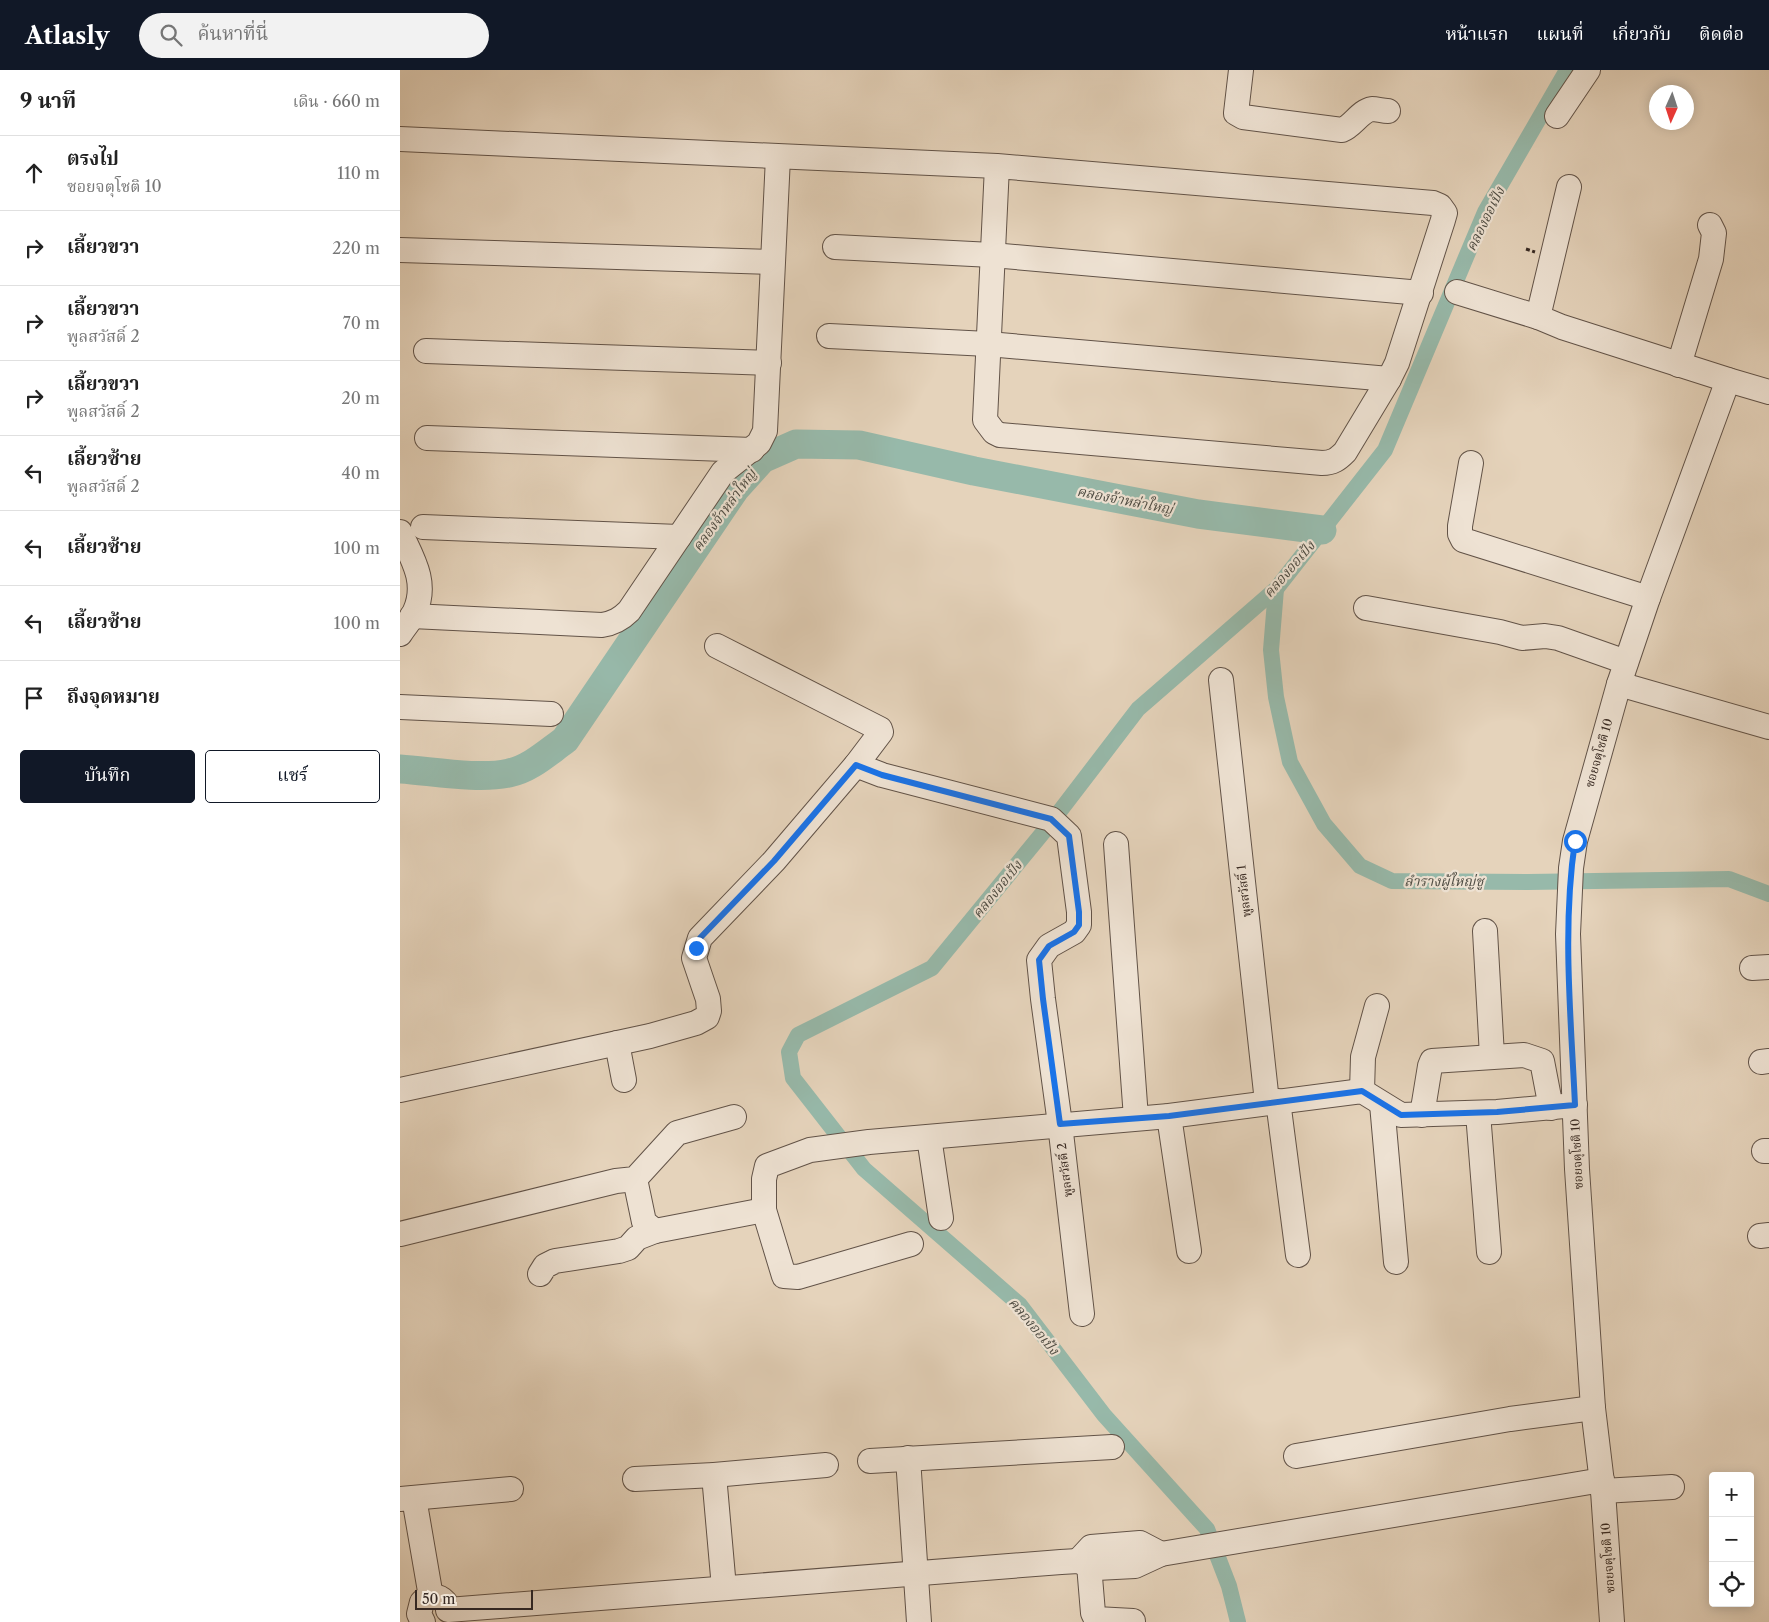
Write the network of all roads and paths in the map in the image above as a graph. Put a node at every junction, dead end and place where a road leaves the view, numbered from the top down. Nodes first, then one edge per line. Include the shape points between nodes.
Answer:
1 (1242, 70) edge
2 (1588, 70) edge
3 (1388, 111) dead end
4 (1557, 116) dead end
5 (400, 139) edge
6 (778, 156) junction
7 (997, 166) junction
8 (1569, 186) dead end
9 (1710, 225) dead end
10 (835, 247) dead end
11 (400, 250) edge
12 (992, 255) junction
13 (772, 262) junction
14 (1421, 292) junction
15 (1457, 292) dead end
16 (1538, 317) junction
17 (829, 336) dead end
18 (988, 344) junction
19 (426, 351) dead end
20 (769, 363) junction
21 (1679, 365) junction
22 (1389, 379) junction
23 (1728, 380) junction
24 (1769, 392) edge
25 (427, 438) dead end
26 (752, 450) junction
27 (1471, 463) dead end
28 (411, 530) edge
29 (679, 537) junction
30 (1648, 598) junction
31 (1366, 608) dead end
32 (406, 625) edge
33 (717, 646) dead end
34 (1622, 673) junction
35 (1221, 680) dead end
36 (400, 707) edge
37 (551, 714) dead end
38 (1769, 727) edge
39 (856, 765) junction
40 (1116, 844) dead end
41 (1485, 931) dead end
42 (1377, 1006) dead end
43 (617, 1043) junction
44 (1492, 1056) junction
45 (624, 1080) dead end
46 (400, 1090) edge
47 (1362, 1091) junction
48 (1273, 1101) junction
49 (1382, 1104) junction
50 (1575, 1105) junction
51 (1551, 1108) junction
52 (1478, 1113) junction
53 (1422, 1114) junction
54 (1169, 1116) junction
55 (734, 1117) dead end
56 (1136, 1118) junction
57 (1060, 1124) junction
58 (930, 1136) junction
59 (635, 1179) junction
60 (764, 1210) junction
61 (941, 1218) dead end
62 (655, 1231) junction
63 (400, 1234) edge
64 (911, 1244) dead end
65 (1189, 1251) dead end
66 (1489, 1252) dead end
67 (1298, 1254) dead end
68 (1396, 1262) dead end
69 (540, 1274) dead end
70 (1082, 1314) dead end
71 (1593, 1408) junction
72 (1112, 1447) dead end
73 (1296, 1456) dead end
74 (908, 1458) junction
75 (870, 1461) dead end
76 (826, 1465) dead end
77 (714, 1475) junction
78 (635, 1479) dead end
79 (1602, 1485) junction
80 (1672, 1487) dead end
81 (511, 1490) dead end
82 (407, 1499) edge
83 (1084, 1563) junction
84 (916, 1574) junction
85 (724, 1588) junction
86 (428, 1611) edge
87 (1133, 1621) edge
88 (919, 1622) edge
89 (1612, 1622) edge

1 - 3 street via 1236,113 1243,118 1342,130 1370,109
2 - 4 street
5 - 6 street
6 - 7 street
6 - 13 street
7 - 12 street
7 - 14 street via 1433,203 1444,213
8 - 16 street
9 - 21 street via 1714,233 1711,259
10 - 12 street
11 - 13 street
12 - 14 street
12 - 18 street
13 - 20 street
14 - 22 street
15 - 16 street
16 - 21 street via 1562,328
17 - 18 street
18 - 22 street
18 - 22 street via 984,420 1000,435 1330,463 1345,452
19 - 20 street
20 - 26 street via 765,431
21 - 23 street
23 - 24 street
23 - 30 street, ซอยจตุโชติ 10
25 - 26 street
26 - 29 street via 723,472
27 - 30 street via 1460,526 1463,540
28 - 29 street
28 - 32 street via 420,588 419,602
29 - 32 street via 629,611 613,623
30 - 34 street, ซอยจตุโชติ 10
31 - 34 street via 1522,638 1558,638
33 - 39 street via 880,729
34 - 38 street
34 - 50 street, ซอยจตุโชติ 10 via 1575,841 1570,883 1568,934
35 - 48 street, พูลสวัสดิ์ 1
36 - 37 street
39 - 43 street via 774,861 700,938 694,958 708,999 707,1016 696,1023
39 - 57 street, พูลสวัสดิ์ 2 via 882,775 1051,819 1069,836 1079,925 1074,932 1049,946 1039,960
40 - 56 street
41 - 44 street
42 - 47 street via 1364,1058
43 - 45 street
43 - 46 street
44 - 51 street via 1524,1055 1542,1060
44 - 53 street via 1432,1061
47 - 48 street
47 - 49 street
48 - 54 street
48 - 67 street, พูลสวัสดิ์ 1
49 - 53 street via 1401,1115
49 - 68 street
50 - 51 street
50 - 71 street, ซอยจตุโชติ 10
51 - 52 street
52 - 53 street
52 - 66 street
54 - 56 street
54 - 65 street
55 - 59 street via 677,1133
56 - 57 street
57 - 58 street
57 - 70 street, พูลสวัสดิ์ 2
58 - 60 street via 810,1150 767,1166
58 - 61 street
59 - 62 street via 644,1222
59 - 63 street
60 - 62 street
60 - 64 street via 782,1273 788,1277 798,1277
62 - 69 street via 637,1238 628,1248 619,1251 555,1261 545,1266
71 - 73 street
71 - 79 street, ซอยจตุโชติ 10
72 - 74 street
74 - 75 street
74 - 84 street
76 - 77 street
77 - 78 street
77 - 85 street
79 - 80 street
79 - 83 street via 1166,1554 1135,1566 1096,1568
79 - 89 street, ซอยจตุโชติ 10
81 - 82 street
82 - 86 street
83 - 84 street
83 - 87 street via 1092,1613 1096,1619
84 - 85 street
84 - 88 street
85 - 86 street

